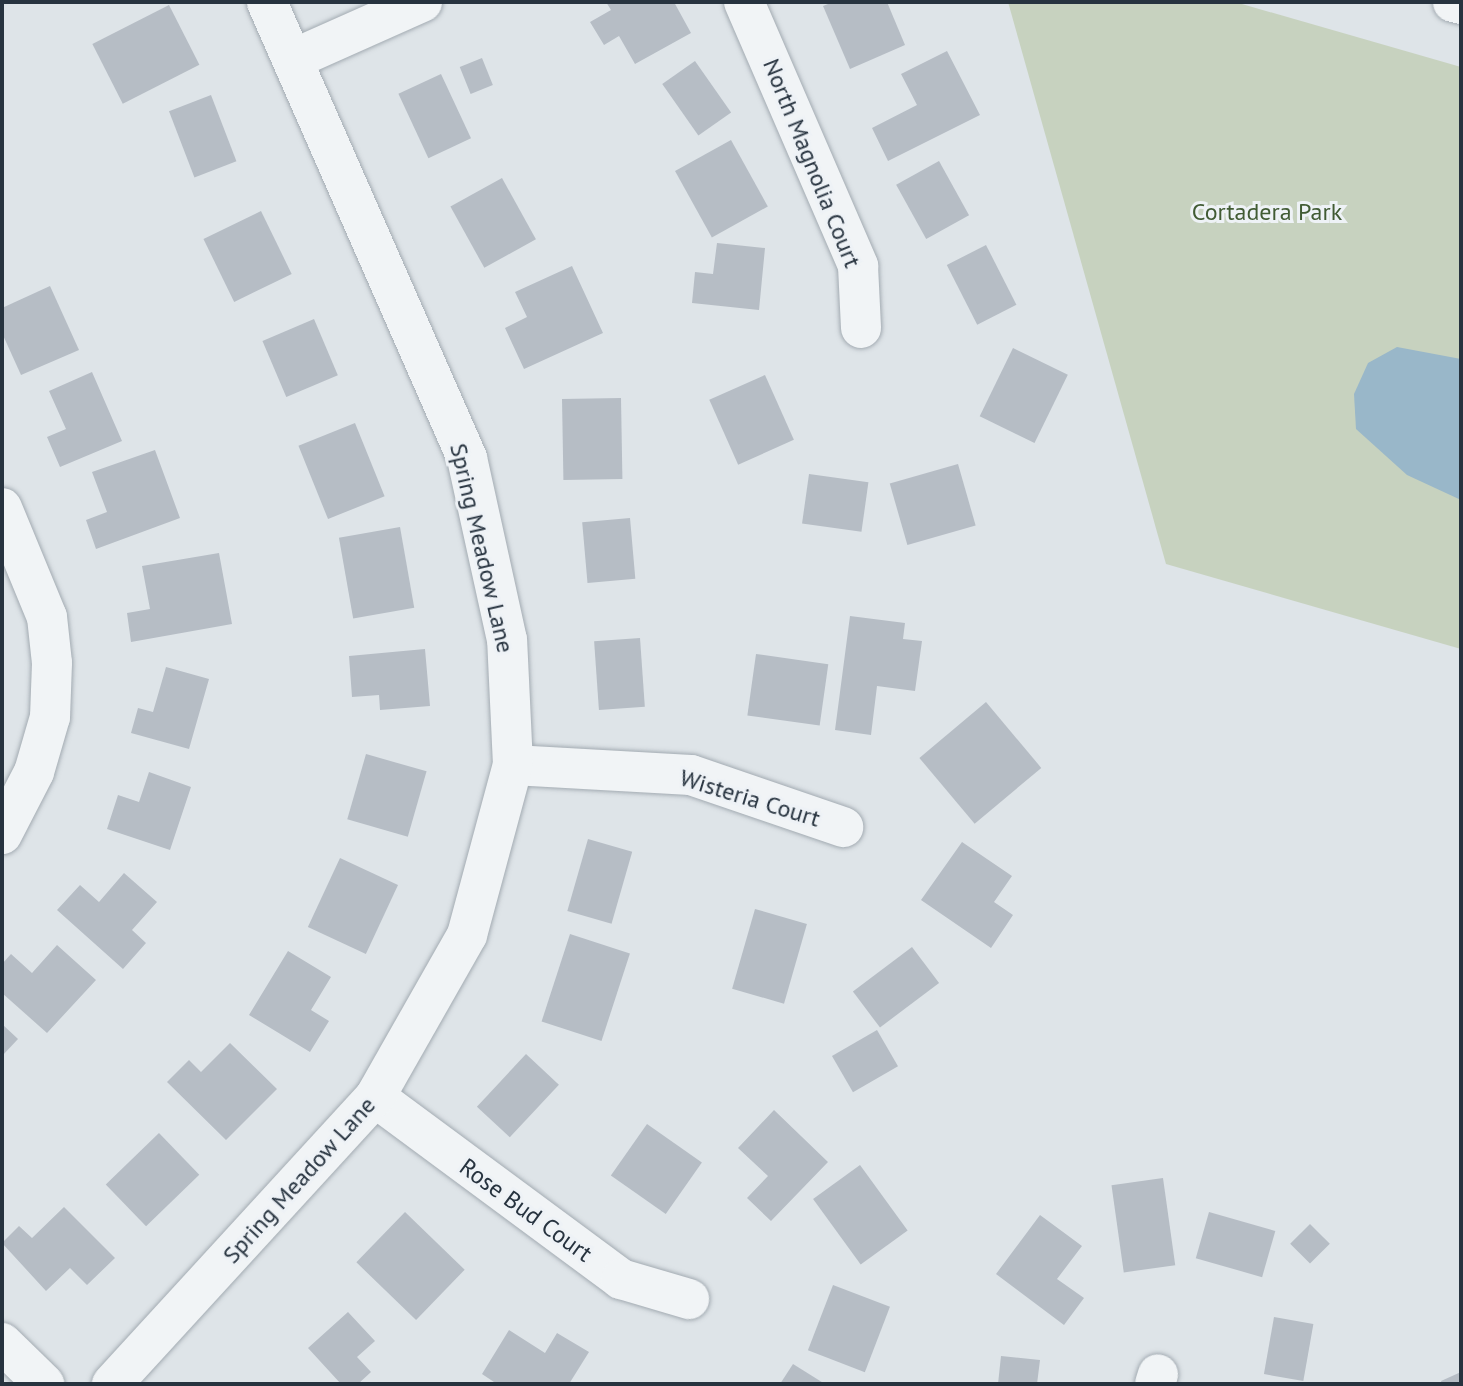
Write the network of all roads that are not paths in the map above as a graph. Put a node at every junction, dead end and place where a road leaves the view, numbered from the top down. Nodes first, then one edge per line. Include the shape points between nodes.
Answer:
1 (267, 2) edge
2 (422, 2) edge
3 (744, 2) edge
4 (1453, 2) edge
5 (1461, 4) edge
6 (296, 58) junction
7 (861, 328) dead end
8 (2, 508) edge
9 (513, 765) junction
10 (843, 827) dead end
11 (2, 834) edge
12 (375, 1097) junction
13 (689, 1299) dead end
14 (2, 1343) edge
15 (44, 1384) edge
16 (112, 1384) edge

1 - 6 street, Spring Meadow Lane
2 - 6 street
3 - 7 street, North Magnolia Court via 858,266
4 - 5 street
6 - 9 street, Spring Meadow Lane via 467,458 507,640
8 - 11 street via 47,617 52,663 50,717 34,772
9 - 10 street, Wisteria Court via 691,775
9 - 12 street, Spring Meadow Lane via 467,935
12 - 13 street, Rose Bud Court via 621,1279
12 - 16 street, Spring Meadow Lane
14 - 15 street

